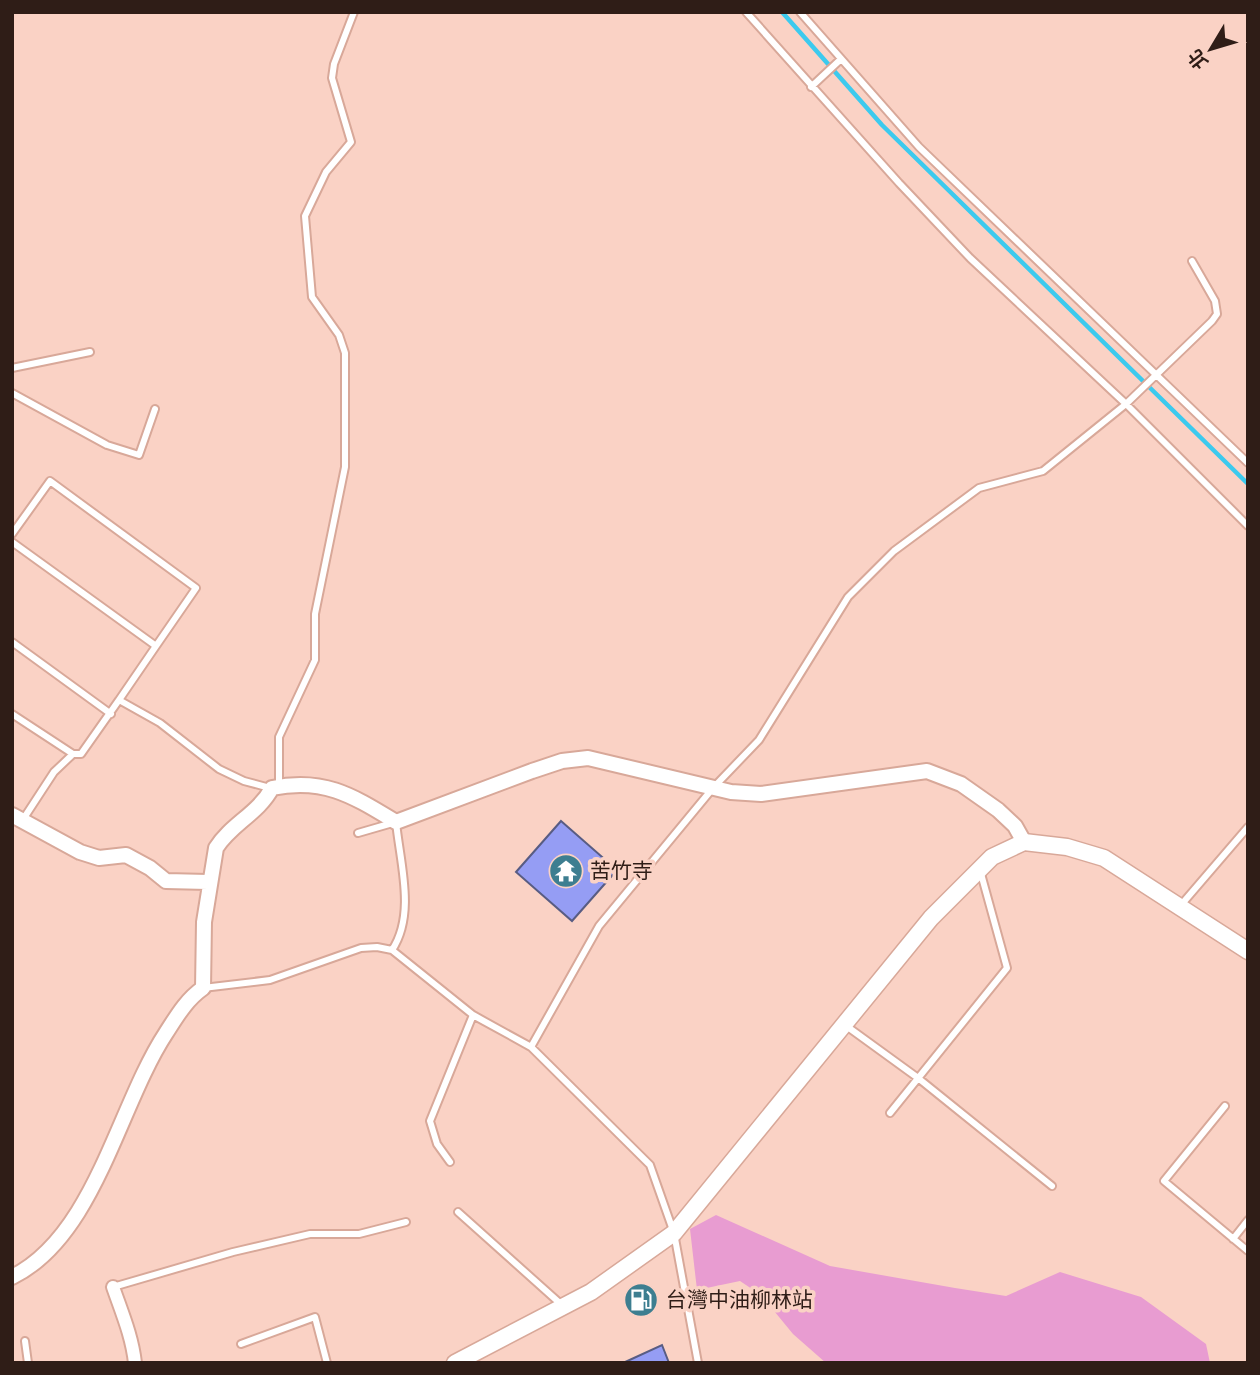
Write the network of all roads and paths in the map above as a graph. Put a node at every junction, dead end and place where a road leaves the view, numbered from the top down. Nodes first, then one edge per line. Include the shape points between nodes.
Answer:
1 (354, 12) edge
2 (746, 12) edge
3 (800, 12) edge
4 (841, 59) junction
5 (811, 87) junction
6 (1192, 261) dead end
7 (90, 352) dead end
8 (12, 368) edge
9 (1155, 375) junction
10 (12, 393) edge
11 (1126, 404) junction
12 (155, 409) dead end
13 (1248, 463) edge
14 (1248, 526) edge
15 (12, 534) edge
16 (12, 542) edge
17 (12, 642) edge
18 (156, 646) junction
19 (119, 700) junction
20 (12, 714) edge
21 (111, 714) junction
22 (74, 754) junction
23 (275, 788) junction
24 (713, 788) junction
25 (17, 818) edge
26 (396, 822) junction
27 (1248, 827) edge
28 (358, 833) dead end
29 (1024, 842) junction
30 (980, 869) junction
31 (208, 882) junction
32 (1181, 905) junction
33 (392, 950) junction
34 (1248, 951) edge
35 (203, 988) junction
36 (473, 1015) junction
37 (845, 1026) junction
38 (531, 1047) junction
39 (918, 1078) junction
40 (1225, 1106) dead end
41 (890, 1113) dead end
42 (450, 1162) dead end
43 (1052, 1186) dead end
44 (458, 1212) dead end
45 (1248, 1220) edge
46 (407, 1222) dead end
47 (674, 1233) junction
48 (1233, 1239) junction
49 (1248, 1251) edge
50 (12, 1277) edge
51 (113, 1287) joint
52 (563, 1307) junction
53 (25, 1341) dead end
54 (241, 1344) dead end
55 (28, 1363) edge
56 (135, 1363) edge
57 (327, 1363) edge
58 (455, 1363) edge
59 (698, 1363) edge

1 - 23 lane via 332,78 351,142 326,172 305,216 312,297 339,335 345,354 345,467 315,614 316,660 279,737
2 - 5 lane
3 - 4 lane
4 - 5 lane
4 - 9 lane via 919,148
5 - 11 lane via 970,258
6 - 9 lane via 1215,301 1217,314
7 - 8 lane
9 - 11 lane
9 - 13 lane
10 - 12 lane via 107,445 139,455
11 - 14 lane
11 - 24 lane via 1043,471 979,488 894,551 848,597 759,740
15 - 18 lane via 50,481 196,587
16 - 18 lane
17 - 21 lane
18 - 19 lane
19 - 21 lane
19 - 23 lane via 160,723 219,769
20 - 22 lane
21 - 22 lane via 82,754
22 - 25 lane
23 - 26 street via 289,784 331,787
23 - 31 street via 263,805 222,838
24 - 26 street via 588,758 562,761
24 - 29 street via 779,793 927,771 953,780 998,810
24 - 38 lane via 599,926
25 - 31 street via 62,844 99,858 126,855 166,881
26 - 28 lane
26 - 33 lane via 405,912 403,933
27 - 32 lane
29 - 30 main road via 992,857
29 - 32 main road via 1067,847 1104,858
30 - 37 main road via 931,918
30 - 39 lane via 1007,968
31 - 35 street
32 - 34 main road
33 - 35 lane via 361,947 270,981
33 - 36 lane
35 - 50 street via 184,1004 146,1062 83,1204 49,1250
36 - 38 lane
36 - 42 lane via 430,1121 437,1144
37 - 39 lane
37 - 47 main road
38 - 47 lane via 650,1166
39 - 41 lane
39 - 43 lane
40 - 48 lane via 1164,1181
44 - 52 lane
45 - 48 lane
46 - 51 lane via 359,1234 310,1234
47 - 52 main road via 617,1277
47 - 59 lane
48 - 49 lane
51 - 56 street via 132,1336
52 - 58 main road
53 - 55 lane
54 - 57 lane via 316,1317

